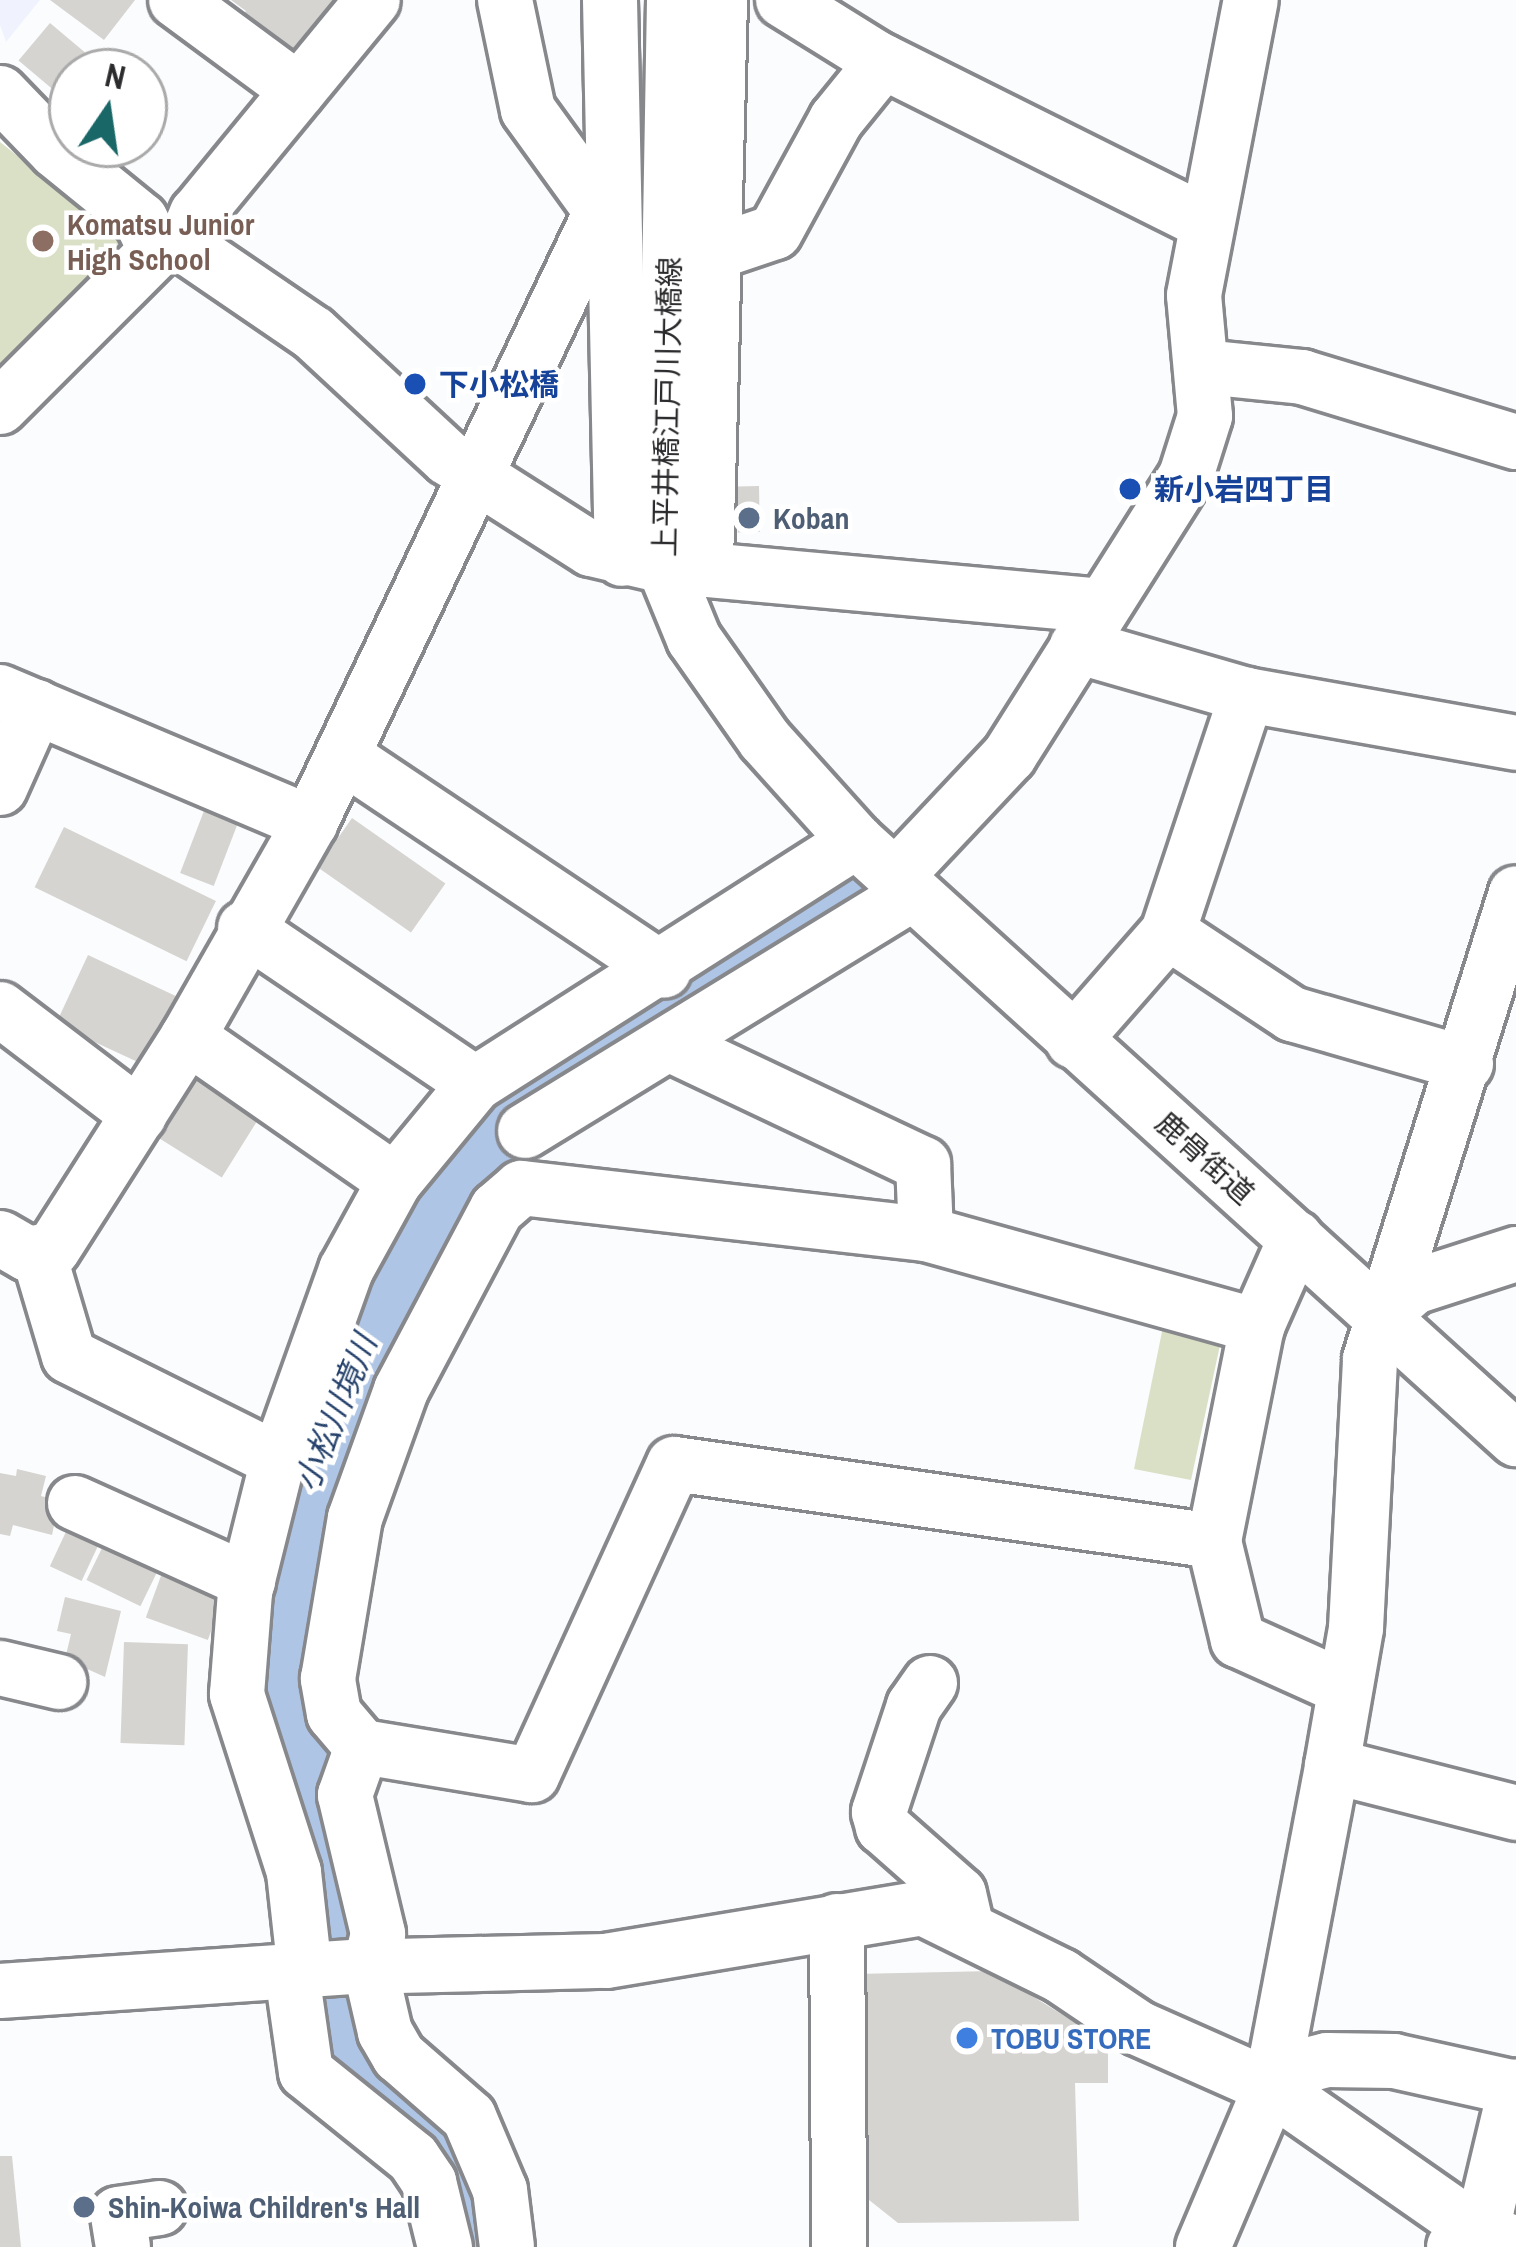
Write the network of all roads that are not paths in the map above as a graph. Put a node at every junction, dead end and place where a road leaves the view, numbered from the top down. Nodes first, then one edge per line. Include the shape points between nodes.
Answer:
1 (176, 0) edge
2 (373, 0) edge
3 (505, 0) edge
4 (610, 0) edge
5 (674, 0) edge
6 (720, 0) edge
7 (783, 0) edge
8 (1251, 0) edge
9 (883, 62) junction
10 (298, 90) junction
11 (0, 93) edge
12 (608, 203) junction
13 (1205, 223) junction
14 (170, 247) junction
15 (713, 254) junction
16 (1204, 367) junction
17 (0, 407) edge
18 (1516, 442) edge
19 (478, 480) junction
20 (664, 563) junction
21 (1090, 626) junction
22 (1247, 695) junction
23 (18, 700) edge
24 (1516, 743) edge
25 (343, 756) junction
26 (0, 788) edge
27 (310, 823) junction
28 (856, 841) junction
29 (902, 886) junction
30 (1516, 893) edge
31 (245, 928) junction
32 (1168, 932) junction
33 (664, 970) junction
34 (0, 1010) edge
35 (188, 1037) junction
36 (1073, 1041) junction
37 (671, 1045) junction
38 (1466, 1064) junction
39 (475, 1084) junction
40 (140, 1115) junction
41 (525, 1131) dead end
42 (395, 1181) junction
43 (926, 1234) junction
44 (1296, 1238) junction
45 (19, 1246) edge
46 (1516, 1254) edge
47 (1383, 1314) junction
48 (1257, 1326) junction
49 (1516, 1438) edge
50 (278, 1460) junction
51 (75, 1503) dead end
52 (1214, 1541) junction
53 (248, 1581) junction
54 (0, 1668) edge
55 (59, 1682) dead end
56 (930, 1683) dead end
57 (1345, 1688) junction
58 (362, 1748) junction
59 (1332, 1766) junction
60 (1516, 1813) edge
61 (837, 1921) junction
62 (965, 1924) junction
63 (328, 1970) junction
64 (0, 1991) edge
65 (1272, 2081) junction
66 (1516, 2087) edge
67 (160, 2208) dead end
68 (1480, 2239) edge
69 (123, 2247) edge
70 (445, 2247) edge
71 (507, 2247) edge
72 (839, 2247) edge
73 (1203, 2247) edge

1 - 10 street
2 - 10 street
3 - 12 street via 528,110
4 - 12 street
5 - 20 street, 上平井橋江戸川大橋線
6 - 15 street
7 - 9 street
8 - 13 street
9 - 13 street
9 - 15 street via 836,120 775,232
10 - 14 street
11 - 14 street via 56,152
12 - 19 street
12 - 20 street
13 - 16 street via 1194,295
14 - 17 street
14 - 19 street via 313,333
15 - 20 street
16 - 18 street via 1302,377
16 - 21 street via 1205,416 1186,476
19 - 20 street via 562,535
19 - 25 street
20 - 21 street
20 - 28 street, 上平井橋江戸川大橋線 via 672,598 723,686
21 - 22 street
21 - 29 street via 1009,756
22 - 24 street
22 - 32 street
23 - 26 street
23 - 27 street
25 - 27 street
25 - 33 street
27 - 31 street
28 - 29 street, 上平井橋江戸川大橋線
28 - 33 street
29 - 36 street, 鹿骨街道
29 - 37 street
30 - 38 street
31 - 35 street
31 - 39 street
32 - 36 street
32 - 38 street via 1292,1014
33 - 39 street via 543,1034
34 - 40 street
35 - 40 street
35 - 42 street
36 - 44 street, 鹿骨街道
37 - 41 street
37 - 43 street via 922,1165
38 - 47 street
39 - 42 street
40 - 45 street via 53,1249
42 - 50 street via 346,1270
43 - 48 street
43 - 58 street via 521,1188 496,1209 401,1390 355,1518 328,1678 334,1714
44 - 47 street, 鹿骨街道
44 - 48 street
45 - 50 street via 69,1356
46 - 47 street via 1414,1287
47 - 49 street, 鹿骨街道
47 - 57 street via 1370,1359 1356,1628
48 - 52 street
50 - 53 street
51 - 53 street
52 - 57 street via 1238,1640
52 - 58 street via 674,1464 532,1775
53 - 63 street via 237,1694
54 - 55 street
56 - 62 street via 914,1706 879,1812 883,1827 959,1894
57 - 59 street
58 - 63 street via 345,1795 378,1934
59 - 60 street
59 - 65 street
61 - 62 street via 923,1908
61 - 63 street via 607,1961
61 - 72 street
62 - 65 street via 1138,2029
63 - 64 street
63 - 70 street via 306,2072 412,2158 430,2182
63 - 71 street via 399,2056 470,2117 490,2157
65 - 66 street via 1327,2060 1394,2061
65 - 68 street
65 - 73 street
66 - 68 street
67 - 69 street via 118,2214

